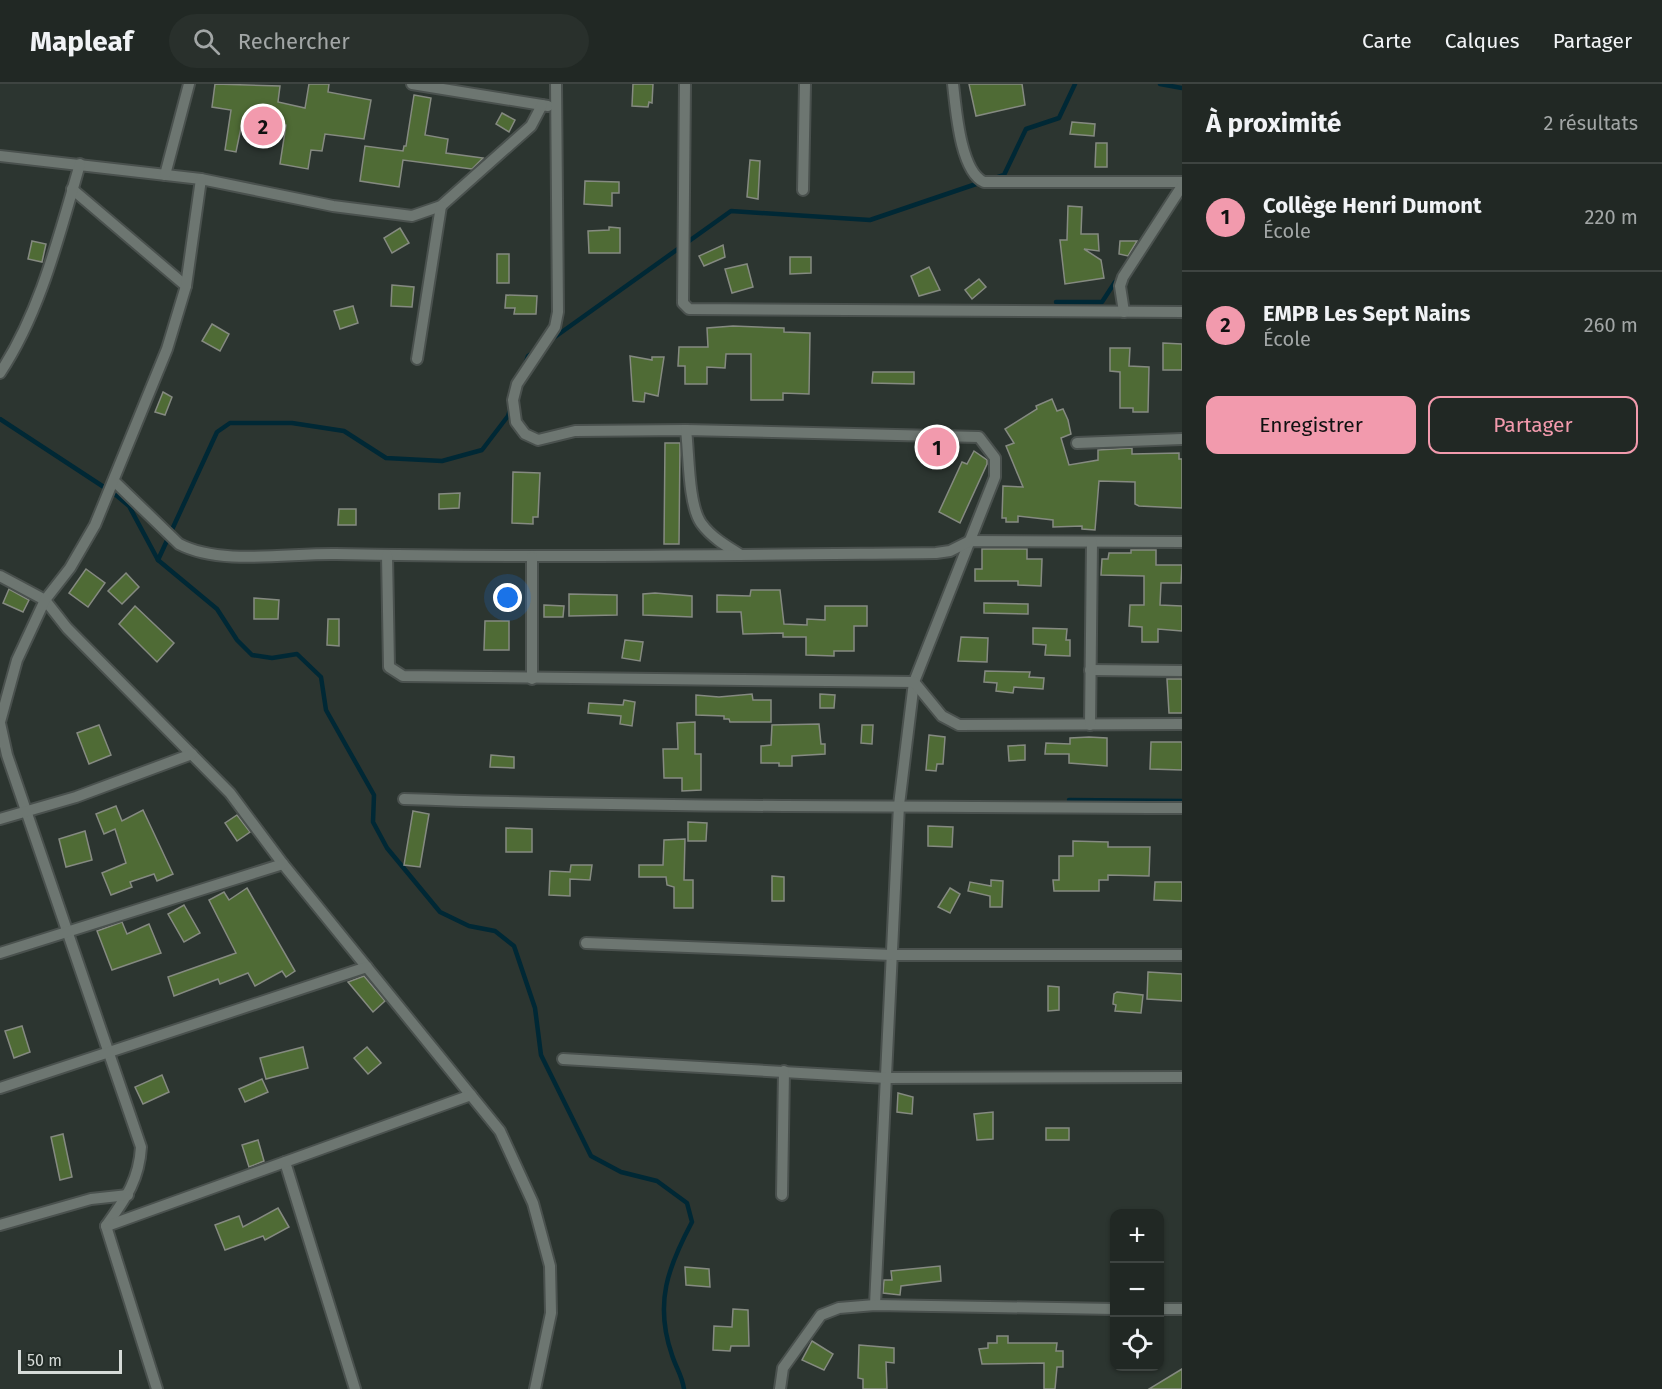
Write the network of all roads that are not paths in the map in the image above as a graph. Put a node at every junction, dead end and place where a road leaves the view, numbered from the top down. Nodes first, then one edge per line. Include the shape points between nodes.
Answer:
1 (189, 84) edge
2 (412, 84) edge
3 (556, 84) edge
4 (685, 84) edge
5 (805, 84) edge
6 (953, 84) edge
7 (542, 105) junction
8 (555, 106) junction
9 (0, 156) edge
10 (80, 164) junction
11 (165, 175) junction
12 (201, 180) junction
13 (1182, 184) edge
14 (72, 189) junction
15 (803, 190) dead end
16 (441, 206) junction
17 (186, 286) junction
18 (1124, 312) junction
19 (1182, 312) edge
20 (417, 359) dead end
21 (0, 373) edge
22 (686, 430) junction
23 (1182, 439) edge
24 (1077, 443) dead end
25 (114, 481) junction
26 (970, 541) junction
27 (1092, 542) junction
28 (1182, 542) edge
29 (387, 555) junction
30 (741, 555) junction
31 (532, 557) junction
32 (0, 576) edge
33 (45, 600) junction
34 (1090, 670) junction
35 (1182, 671) edge
36 (532, 679) junction
37 (914, 682) junction
38 (0, 722) edge
39 (1182, 724) edge
40 (1090, 725) junction
41 (192, 754) junction
42 (404, 799) dead end
43 (899, 806) junction
44 (1182, 808) edge
45 (26, 811) junction
46 (0, 819) edge
47 (283, 864) junction
48 (67, 930) junction
49 (586, 943) dead end
50 (0, 953) edge
51 (892, 955) junction
52 (1182, 955) edge
53 (367, 967) junction
54 (109, 1054) junction
55 (563, 1059) dead end
56 (784, 1071) junction
57 (1182, 1077) edge
58 (886, 1078) junction
59 (0, 1088) edge
60 (471, 1095) junction
61 (285, 1162) junction
62 (128, 1195) junction
63 (782, 1195) dead end
64 (0, 1225) edge
65 (106, 1226) junction
66 (875, 1305) junction
67 (1110, 1309) edge
68 (1164, 1309) edge
69 (1182, 1309) edge
70 (784, 1388) edge
71 (157, 1389) edge
72 (355, 1389) edge
73 (535, 1389) edge

1 - 11 street
2 - 7 street
3 - 8 street
4 - 18 street via 685,307
5 - 15 street
6 - 13 street via 966,160 971,172 984,182
7 - 8 street
7 - 16 street via 531,126
8 - 22 street via 557,321 517,384 513,400 516,422 525,434 538,440 575,431
9 - 10 street
10 - 11 street
10 - 14 street
11 - 12 street
12 - 16 street via 333,206 412,216
12 - 17 street
13 - 18 street via 1123,277 1120,286
14 - 17 street
14 - 21 street via 47,273
16 - 20 street
17 - 25 street via 167,349
18 - 19 street
22 - 26 street via 979,437 997,466
22 - 30 street via 700,521 715,538
23 - 24 street
25 - 29 street via 190,550 234,556
25 - 33 street via 95,525 70,568
26 - 27 street
26 - 30 street via 950,552 936,554
26 - 37 street
27 - 28 street
27 - 34 street
29 - 31 street
29 - 36 street via 389,667 395,674
30 - 31 street
31 - 36 street
32 - 33 street
33 - 38 street via 17,660
33 - 41 street via 67,628
34 - 35 street
34 - 40 street
36 - 37 street
37 - 40 street via 942,716 959,726
37 - 43 street
38 - 45 street
39 - 40 street
41 - 45 street
41 - 47 street via 230,793
42 - 43 street via 712,807
43 - 44 street
43 - 51 street
45 - 46 street
45 - 48 street
47 - 48 street
47 - 53 street
48 - 50 street
48 - 54 street
49 - 51 street
51 - 52 street
51 - 58 street
53 - 54 street
53 - 60 street
54 - 59 street
54 - 62 street via 141,1147 140,1170
55 - 56 street
56 - 58 street
56 - 63 street
57 - 58 street
58 - 66 street
60 - 61 street
60 - 73 street via 500,1131 508,1148 533,1203 550,1266 551,1313
61 - 65 street
61 - 72 street
62 - 64 street via 92,1199
62 - 65 street
65 - 71 street
66 - 67 street
66 - 70 street via 839,1308 821,1315 783,1368
68 - 69 street

